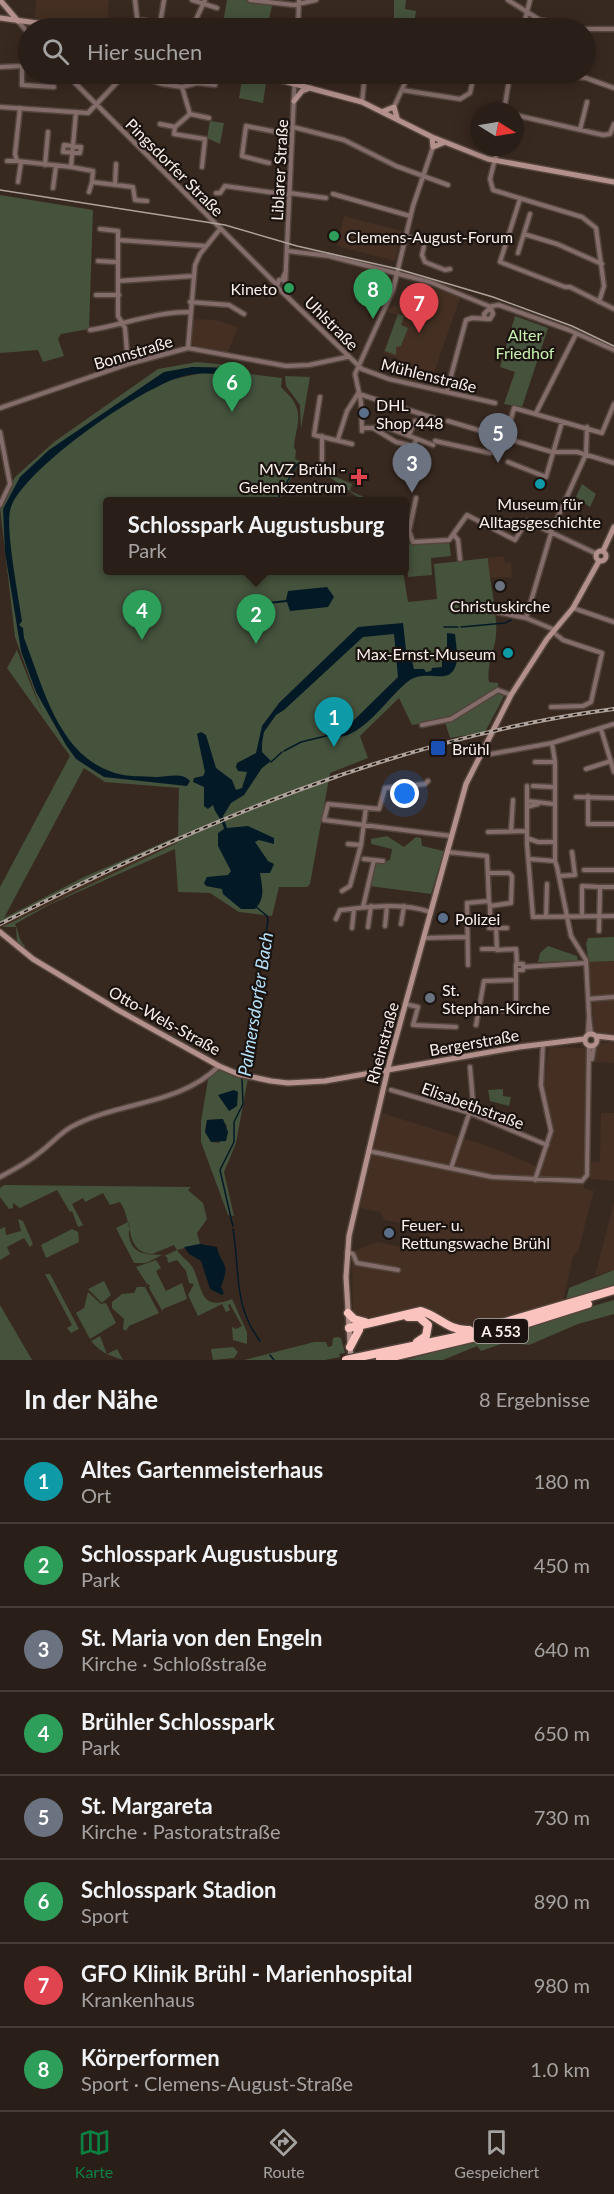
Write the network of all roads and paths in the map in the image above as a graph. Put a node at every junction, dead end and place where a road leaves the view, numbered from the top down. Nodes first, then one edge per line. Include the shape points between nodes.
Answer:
1 (135, 0) edge
2 (164, 0) edge
3 (192, 0) edge
4 (250, 0) edge
5 (316, 0) edge
6 (508, 0) edge
7 (531, 0) edge
8 (0, 1) edge
9 (205, 2) edge
10 (299, 2) edge
11 (217, 8) dead end
12 (0, 11) edge
13 (527, 12) junction
14 (0, 18) edge
15 (137, 18) edge
16 (161, 18) edge
17 (197, 18) edge
18 (298, 18) edge
19 (526, 18) edge
20 (537, 18) edge
21 (18, 21) joint
22 (596, 29) edge
23 (614, 29) edge
24 (18, 65) edge
25 (0, 67) edge
26 (596, 82) edge
27 (22, 84) edge
28 (76, 84) edge
29 (116, 84) edge
30 (162, 84) edge
31 (193, 84) edge
32 (206, 84) edge
33 (295, 84) joint
34 (363, 84) edge
35 (405, 84) edge
36 (472, 84) edge
37 (508, 84) edge
38 (215, 85) dead end
39 (54, 87) dead end
40 (182, 87) junction
41 (311, 88) junction
42 (614, 88) edge
43 (402, 90) junction
44 (294, 101) junction
45 (362, 102) junction
46 (505, 102) edge
47 (587, 102) dead end
48 (97, 105) junction
49 (394, 106) junction
50 (0, 107) edge
51 (20, 108) junction
52 (384, 111) junction
53 (76, 112) junction
54 (190, 114) junction
55 (524, 117) edge
56 (209, 118) dead end
57 (398, 119) junction
58 (160, 124) dead end
59 (614, 124) edge
60 (293, 126) junction
61 (175, 127) junction
62 (580, 130) junction
63 (48, 132) dead end
64 (292, 135) junction
65 (432, 137) junction
66 (445, 143) junction
67 (72, 146) junction
68 (433, 147) junction
69 (72, 152) junction
70 (497, 156) edge
71 (7, 161) dead end
72 (19, 161) junction
73 (496, 161) junction
74 (269, 163) dead end
75 (116, 164) dead end
76 (45, 165) junction
77 (56, 166) junction
78 (71, 167) junction
79 (202, 167) dead end
80 (422, 176) junction
81 (18, 182) dead end
82 (92, 182) junction
83 (614, 182) edge
84 (115, 185) junction
85 (448, 185) dead end
86 (54, 188) dead end
87 (90, 192) dead end
88 (216, 193) dead end
89 (290, 194) junction
90 (333, 194) dead end
91 (326, 198) dead end
92 (520, 199) junction
93 (147, 201) dead end
94 (530, 214) dead end
95 (411, 216) junction
96 (100, 229) dead end
97 (220, 229) junction
98 (524, 234) junction
99 (405, 236) junction
100 (118, 240) junction
101 (206, 246) junction
102 (288, 251) junction
103 (298, 252) junction
104 (518, 253) dead end
105 (98, 261) dead end
106 (116, 262) junction
107 (603, 264) junction
108 (287, 266) junction
109 (450, 269) dead end
110 (397, 273) junction
111 (193, 276) junction
112 (118, 281) junction
113 (281, 281) junction
114 (283, 289) junction
115 (96, 295) dead end
116 (119, 295) junction
117 (190, 302) junction
118 (599, 302) junction
119 (491, 307) junction
120 (614, 309) edge
121 (189, 312) junction
122 (244, 314) dead end
123 (123, 323) junction
124 (90, 330) dead end
125 (576, 333) junction
126 (188, 348) junction
127 (614, 350) edge
128 (347, 357) junction
129 (128, 364) junction
130 (357, 366) junction
131 (447, 391) junction
132 (359, 393) junction
133 (320, 397) dead end
134 (495, 403) dead end
135 (614, 404) edge
136 (0, 408) edge
137 (536, 413) junction
138 (434, 418) dead end
139 (415, 421) dead end
140 (448, 421) dead end
141 (563, 421) junction
142 (587, 427) junction
143 (372, 428) junction
144 (0, 432) edge
145 (409, 435) junction
146 (322, 436) junction
147 (506, 437) junction
148 (338, 439) junction
149 (417, 439) junction
150 (352, 444) dead end
151 (552, 452) junction
152 (490, 453) dead end
153 (586, 454) junction
154 (322, 461) dead end
155 (508, 462) dead end
156 (614, 463) edge
157 (416, 498) dead end
158 (0, 505) edge
159 (614, 527) edge
160 (551, 534) junction
161 (454, 535) junction
162 (605, 554) junction
163 (598, 558) junction
164 (614, 558) edge
165 (460, 559) dead end
166 (573, 608) junction
167 (491, 611) dead end
168 (526, 618) junction
169 (614, 622) edge
170 (554, 631) junction
171 (511, 694) junction
172 (551, 707) dead end
173 (614, 724) edge
174 (422, 726) dead end
175 (601, 729) junction
176 (552, 743) junction
177 (480, 751) junction
178 (611, 761) junction
179 (536, 762) dead end
180 (555, 762) junction
181 (586, 769) dead end
182 (614, 772) edge
183 (428, 780) dead end
184 (553, 787) junction
185 (588, 796) junction
186 (576, 797) dead end
187 (614, 798) edge
188 (513, 800) dead end
189 (527, 801) junction
190 (538, 804) junction
191 (554, 804) junction
192 (527, 807) junction
193 (366, 808) junction
194 (614, 824) edge
195 (364, 826) junction
196 (488, 831) dead end
197 (511, 831) junction
198 (527, 831) junction
199 (451, 836) junction
200 (527, 838) junction
201 (538, 842) junction
202 (555, 842) junction
203 (348, 844) dead end
204 (527, 844) junction
205 (361, 845) junction
206 (447, 852) junction
207 (572, 852) dead end
208 (364, 859) dead end
209 (528, 859) junction
210 (374, 860) junction
211 (383, 861) dead end
212 (555, 861) junction
213 (584, 870) dead end
214 (614, 870) edge
215 (488, 873) junction
216 (559, 876) junction
217 (547, 884) dead end
218 (600, 887) junction
219 (614, 887) edge
220 (342, 891) dead end
221 (489, 903) junction
222 (371, 906) junction
223 (387, 906) junction
224 (404, 906) junction
225 (363, 907) junction
226 (354, 909) junction
227 (430, 912) junction
228 (490, 915) dead end
229 (567, 916) junction
230 (582, 916) junction
231 (599, 916) junction
232 (614, 916) edge
233 (546, 917) junction
234 (336, 919) dead end
235 (401, 924) dead end
236 (368, 927) dead end
237 (384, 927) dead end
238 (352, 928) dead end
239 (489, 928) dead end
240 (496, 928) junction
241 (507, 928) dead end
242 (599, 931) dead end
243 (0, 932) edge
244 (467, 937) junction
245 (424, 938) junction
246 (482, 949) dead end
247 (496, 949) junction
248 (586, 963) junction
249 (517, 964) junction
250 (468, 965) dead end
251 (523, 967) junction
252 (516, 970) junction
253 (516, 980) junction
254 (614, 997) edge
255 (588, 999) junction
256 (405, 1004) junction
257 (478, 1011) junction
258 (476, 1025) dead end
259 (456, 1028) dead end
260 (614, 1038) edge
261 (591, 1040) junction
262 (543, 1043) junction
263 (219, 1066) junction
264 (470, 1067) dead end
265 (388, 1071) junction
266 (371, 1073) junction
267 (385, 1084) junction
268 (391, 1090) dead end
269 (470, 1113) junction
270 (547, 1145) junction
271 (369, 1151) junction
272 (451, 1168) junction
273 (0, 1177) edge
274 (535, 1180) junction
275 (347, 1252) junction
276 (398, 1270) dead end
277 (614, 1290) edge
278 (614, 1296) edge
279 (348, 1313) junction
280 (368, 1323) junction
281 (349, 1329) junction
282 (359, 1330) junction
283 (482, 1330) junction
284 (350, 1347) junction
285 (389, 1351) junction
286 (353, 1359) edge
287 (345, 1360) edge
288 (380, 1360) edge

1 - 15 street
2 - 16 street
3 - 9 street
4 - 10 street via 264,4
5 - 10 street
6 - 13 street
7 - 13 street
8 - 12 main road
8 - 21 main road
9 - 11 street
9 - 17 street
10 - 18 street
13 - 19 street
13 - 20 street
14 - 21 main road
22 - 23 street
24 - 25 street
26 - 42 street
27 - 39 street
28 - 48 street, Pingsdorfer Straße
29 - 48 street
30 - 40 street
31 - 40 street
32 - 38 street
33 - 41 main road
33 - 44 street, Liblarer Straße
34 - 45 street
35 - 43 street
36 - 43 street via 470,93 460,99
37 - 46 street
40 - 54 street
41 - 44 main road via 302,91
41 - 45 main road
43 - 49 street
44 - 60 street, Liblarer Straße
45 - 52 main road
47 - 62 street
48 - 53 street via 88,113
48 - 97 street, Pingsdorfer Straße
49 - 52 main road
49 - 57 main road
50 - 51 street
51 - 53 street
51 - 72 street via 15,154
52 - 57 main road
53 - 67 street
54 - 56 street
54 - 61 street
55 - 62 street
57 - 65 main road
58 - 61 street
59 - 62 street via 607,135
60 - 64 street, Liblarer Straße
60 - 80 street via 344,140
61 - 79 street via 174,134 205,140
63 - 76 street
64 - 74 street via 246,126 242,156
64 - 89 street, Liblarer Straße
65 - 66 main road
65 - 68 main road
66 - 68 main road
66 - 73 main road
67 - 69 street
67 - 69 street via 81,147 80,153
67 - 69 street via 64,145 63,152
68 - 80 street
69 - 78 street
70 - 73 street
71 - 72 street
72 - 76 street
72 - 81 street
73 - 83 main road
73 - 92 street via 491,188
75 - 84 street
76 - 77 street
77 - 78 street
77 - 86 street
78 - 82 street via 93,171
80 - 85 street
80 - 95 street
82 - 84 street
82 - 87 street
84 - 93 street via 133,187 135,200
88 - 89 street via 225,186
89 - 91 street
89 - 102 street, Liblarer Straße
90 - 95 street
92 - 107 street via 582,216 591,223 599,235
92 - 118 street via 499,261
94 - 98 street
95 - 99 street
96 - 100 street via 118,231
97 - 101 street
97 - 113 street, Pingsdorfer Straße via 268,276
98 - 104 street
98 - 107 street
99 - 109 street via 425,242 425,262
99 - 110 street
100 - 101 street
100 - 106 street
101 - 111 street
102 - 103 street
102 - 108 street, Liblarer Straße
103 - 108 street
103 - 110 street
105 - 106 street
106 - 112 street
107 - 118 street via 604,286
108 - 113 street, Liblarer Straße
110 - 119 street via 446,287
110 - 130 street via 386,308
111 - 112 street
111 - 117 street
112 - 116 street
113 - 114 street, Uhlstraße
113 - 114 street
114 - 128 street, Uhlstraße
115 - 116 street
116 - 123 street via 118,316
117 - 121 street
117 - 122 street via 229,305
118 - 120 street
119 - 125 street via 502,306
119 - 131 street via 491,318 466,320
121 - 123 street
121 - 126 street
123 - 124 street
123 - 129 street
125 - 127 street
125 - 137 street
126 - 128 street, Bonnstraße via 286,366
126 - 129 street, Bonnstraße
128 - 130 street, Uhlstraße
129 - 136 street, Bonnstraße
130 - 131 street, Mühlenstraße via 385,378
130 - 132 street, Uhlstraße
131 - 134 street, Mühlenstraße
132 - 138 street
132 - 143 street, Uhlstraße via 362,430
132 - 148 street via 347,411
133 - 146 street via 314,435
135 - 142 street via 604,433
137 - 141 street
137 - 147 street via 514,408
139 - 145 street
140 - 147 street
141 - 142 street
141 - 151 street
142 - 153 street
143 - 145 street
143 - 149 street via 406,445 413,446
144 - 158 street via 10,484
145 - 149 street
146 - 148 street
146 - 154 street
147 - 151 street
148 - 150 street
149 - 152 street
151 - 153 street
151 - 155 street via 546,477
153 - 156 street
153 - 160 street
157 - 161 street via 409,524 410,541 446,541
159 - 162 main road
160 - 161 street via 527,521 515,540 467,515
160 - 163 street
160 - 168 street
161 - 165 street
162 - 163 main road
162 - 163 main road via 604,561
162 - 164 main road
163 - 166 main road, Rheinstraße
166 - 169 street
166 - 170 main road, Rheinstraße
167 - 168 street
168 - 170 street
170 - 171 main road, Rheinstraße
170 - 172 street via 563,640 603,653 591,702
171 - 174 street via 498,690 451,718
171 - 177 main road, Rheinstraße
173 - 175 street
175 - 176 street
175 - 178 street
176 - 177 street via 491,754
176 - 180 street
177 - 199 main road, Rheinstraße
178 - 181 street
178 - 182 street
179 - 180 street
180 - 184 street
183 - 193 street via 425,784 386,788 381,808
184 - 189 street via 530,786
184 - 191 street
185 - 186 street
185 - 187 street
185 - 194 street via 588,824
188 - 197 street
189 - 190 street
189 - 192 street
190 - 191 street
190 - 192 street
191 - 202 street
192 - 198 street
193 - 195 street
193 - 195 street via 328,804 325,812 325,821
195 - 199 street
195 - 205 street
196 - 197 street
197 - 198 street
198 - 200 street
199 - 206 main road, Rheinstraße
200 - 201 street
200 - 204 street
201 - 202 street
201 - 204 street
202 - 212 street
203 - 205 street
204 - 209 street
205 - 220 street via 350,886
206 - 215 street via 487,856
206 - 227 main road, Rheinstraße
207 - 216 street via 575,876
208 - 210 street
209 - 212 street
209 - 233 street via 533,916
210 - 211 street
210 - 225 street
212 - 216 street
213 - 214 street
215 - 221 street
215 - 221 street via 512,876 512,902
216 - 229 street
217 - 233 street
218 - 219 street
218 - 230 street via 582,886
218 - 231 street
221 - 228 street
221 - 244 street via 467,902
222 - 223 street
222 - 225 street
222 - 236 street
223 - 224 street
223 - 237 street
224 - 227 street
224 - 235 street
225 - 226 street
226 - 234 street via 340,910
226 - 238 street
227 - 245 main road, Rheinstraße
229 - 230 street
229 - 233 street
229 - 248 street via 571,936
230 - 231 street
231 - 232 street
231 - 242 street
239 - 240 street
240 - 241 street
240 - 247 street
243 - 263 main road, Otto-Wels-Straße via 60,976
244 - 245 street
244 - 250 street
245 - 256 main road, Rheinstraße
246 - 247 street
247 - 249 street via 516,949
248 - 251 street
248 - 255 street
249 - 251 street
249 - 252 street
251 - 252 street
252 - 253 street
253 - 257 street via 484,981
253 - 257 street via 516,1010
254 - 255 street
255 - 261 street
256 - 259 street via 418,1007 413,1025
256 - 265 main road, Rheinstraße
257 - 258 street
260 - 261 main road, Bergerstraße
261 - 262 main road, Bergerstraße
261 - 274 street via 586,1178 578,1182
262 - 265 main road, Bergerstraße
262 - 270 street via 541,1085 550,1131
263 - 266 main road, Otto-Wels-Straße via 241,1075 288,1083
263 - 273 street via 191,1086 71,1128 39,1154
264 - 269 street via 474,1098
265 - 266 main road, Otto-Wels-Straße
265 - 267 main road, Rheinstraße
266 - 267 main road via 381,1077
267 - 271 main road, Rheinstraße
268 - 269 street, Elisabethstraße
269 - 270 street, Elisabethstraße
269 - 272 street
270 - 274 street
271 - 272 street
271 - 275 main road, Rheinstraße
272 - 274 street via 492,1177
275 - 276 street via 354,1254 357,1263
275 - 279 main road, Rheinstraße
277 - 283 highway, A 553
278 - 288 highway, A 553 via 509,1329
279 - 280 highway
279 - 281 main road, Rheinstraße
280 - 281 highway
280 - 283 highway via 420,1311 451,1329
281 - 282 highway
281 - 284 main road, Rheinstraße
282 - 284 highway
282 - 285 highway via 412,1316 425,1320 428,1330 421,1341
283 - 285 highway, A 553
284 - 286 main road, Rheinstraße
285 - 286 highway, A 553
286 - 287 highway, A 553, bridge

